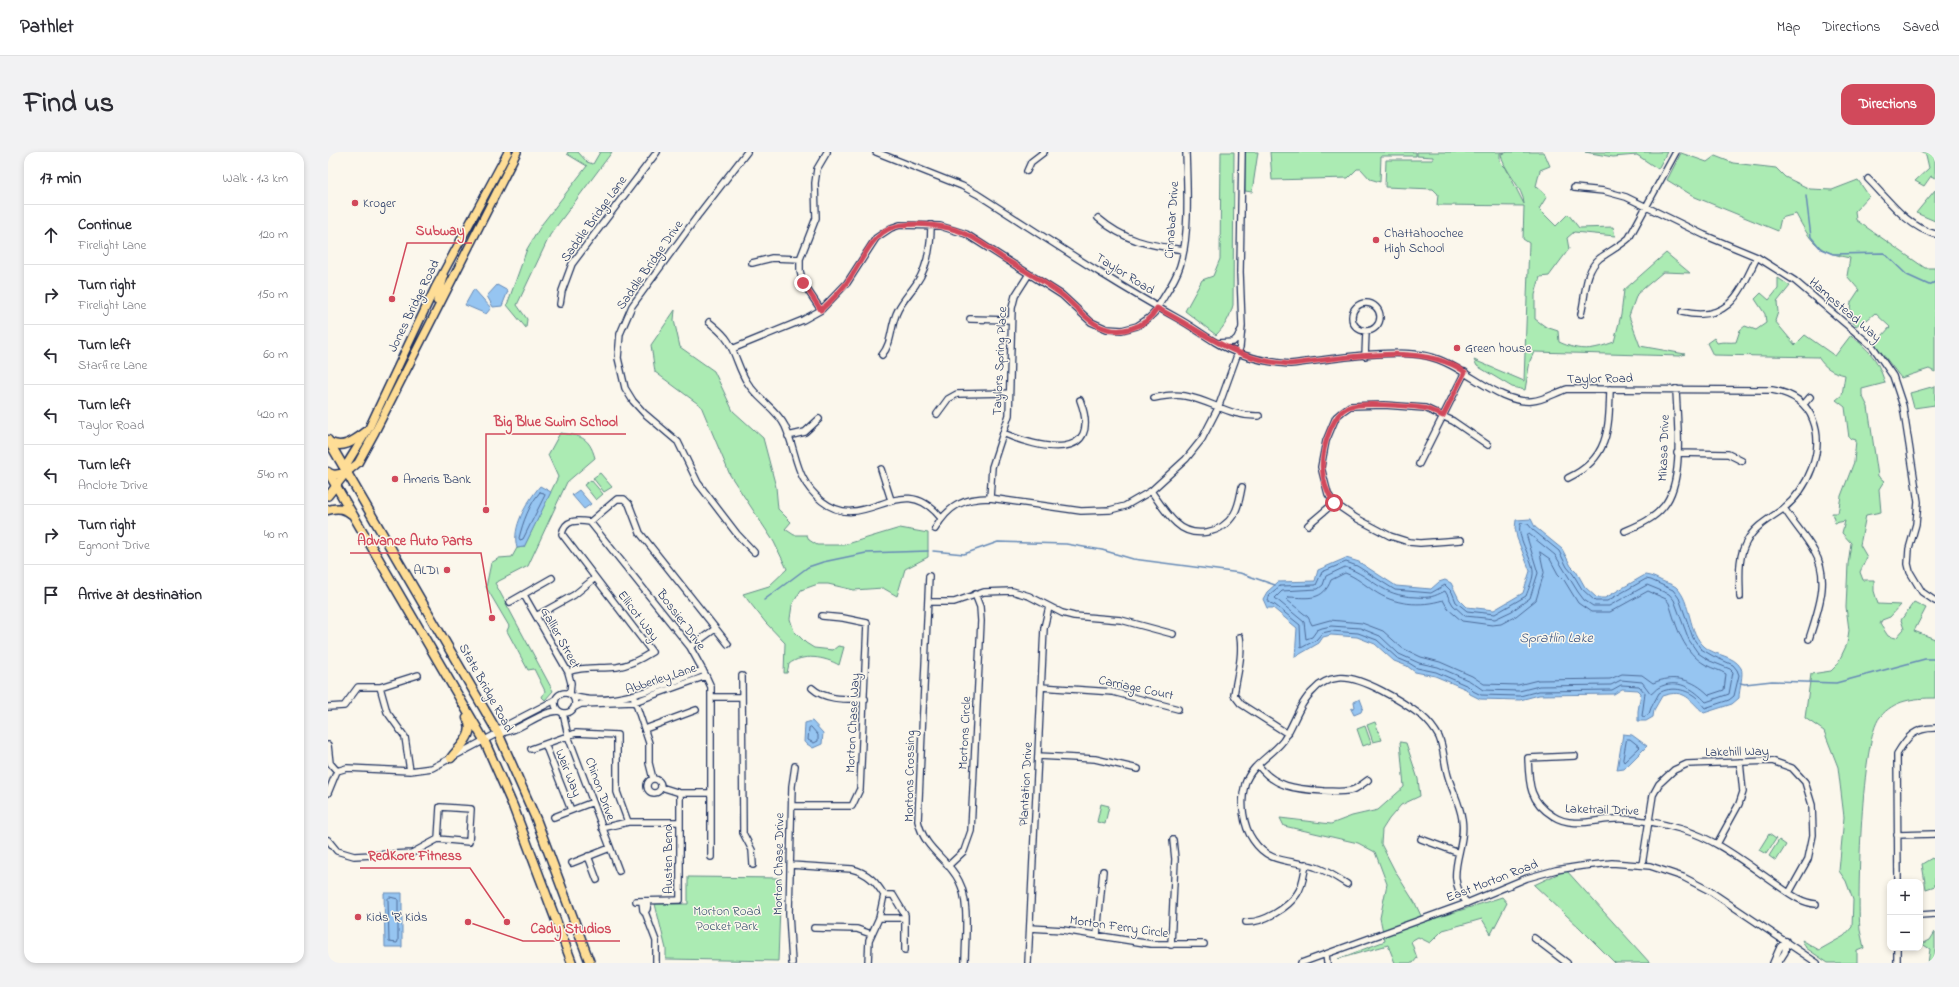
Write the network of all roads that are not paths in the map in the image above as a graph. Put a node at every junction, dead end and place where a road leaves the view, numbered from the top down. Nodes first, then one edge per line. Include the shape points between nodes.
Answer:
1 (508, 152) edge
2 (517, 152) edge
3 (657, 152) edge
4 (746, 152) edge
5 (826, 152) edge
6 (876, 152) edge
7 (1044, 152) edge
8 (1186, 152) edge
9 (1242, 152) edge
10 (1676, 152) edge
11 (1027, 171) dead end
12 (1868, 179) dead end
13 (1574, 188) dead end
14 (1646, 207) junction
15 (1098, 218) dead end
16 (931, 225) junction
17 (1935, 234) edge
18 (1184, 250) junction
19 (1757, 257) junction
20 (800, 259) junction
21 (752, 262) dead end
22 (444, 272) junction
23 (1029, 274) junction
24 (560, 304) dead end
25 (1157, 308) junction
26 (821, 310) junction
27 (1682, 312) dead end
28 (1581, 314) dead end
29 (970, 319) dead end
30 (1010, 320) junction
31 (709, 322) dead end
32 (1242, 326) junction
33 (1366, 332) junction
34 (413, 333) junction
35 (422, 338) junction
36 (1216, 343) junction
37 (732, 349) junction
38 (1239, 354) junction
39 (882, 355) dead end
40 (1365, 356) junction
41 (1465, 372) junction
42 (401, 382) junction
43 (1610, 389) junction
44 (1676, 389) junction
45 (1010, 393) junction
46 (1154, 398) dead end
47 (1810, 398) dead end
48 (1080, 400) dead end
49 (1804, 404) junction
50 (1218, 408) junction
51 (937, 414) dead end
52 (1259, 416) dead end
53 (1443, 416) junction
54 (819, 419) dead end
55 (366, 432) junction
56 (1003, 433) junction
57 (788, 436) junction
58 (329, 441) edge
59 (1488, 445) dead end
60 (1677, 453) junction
61 (1742, 461) dead end
62 (1419, 464) dead end
63 (881, 469) dead end
64 (328, 472) edge
65 (346, 472) junction
66 (1568, 478) dead end
67 (337, 486) junction
68 (1242, 487) dead end
69 (1151, 492) junction
70 (328, 496) edge
71 (990, 498) junction
72 (892, 500) junction
73 (1334, 503) junction
74 (1784, 508) junction
75 (328, 510) edge
76 (355, 517) junction
77 (941, 518) junction
78 (590, 522) junction
79 (1308, 526) dead end
80 (936, 529) dead end
81 (1625, 531) dead end
82 (1462, 540) dead end
83 (754, 552) dead end
84 (929, 576) dead end
85 (552, 578) dead end
86 (595, 578) junction
87 (524, 594) junction
88 (975, 594) junction
89 (1740, 597) dead end
90 (1935, 601) edge
91 (510, 602) dead end
92 (928, 602) junction
93 (1049, 607) junction
94 (536, 616) junction
95 (822, 616) dead end
96 (715, 629) junction
97 (1173, 634) dead end
98 (1240, 637) dead end
99 (1809, 639) dead end
100 (728, 644) dead end
101 (690, 647) junction
102 (703, 670) junction
103 (568, 672) junction
104 (418, 675) dead end
105 (706, 676) junction
106 (742, 676) dead end
107 (450, 679) junction
108 (1041, 687) junction
109 (380, 688) junction
110 (812, 688) dead end
111 (572, 695) junction
112 (634, 696) junction
113 (712, 697) junction
114 (742, 697) junction
115 (865, 699) junction
116 (555, 700) junction
117 (634, 702) junction
118 (328, 707) edge
119 (575, 707) junction
120 (1178, 708) dead end
121 (696, 710) dead end
122 (561, 712) junction
123 (1935, 728) edge
124 (644, 729) junction
125 (498, 733) junction
126 (1288, 734) junction
127 (568, 736) junction
128 (484, 740) junction
129 (545, 744) junction
130 (328, 745) edge
131 (531, 749) dead end
132 (1038, 756) junction
133 (1575, 756) dead end
134 (451, 758) junction
135 (1740, 762) junction
136 (1258, 765) junction
137 (795, 766) dead end
138 (1138, 769) dead end
139 (337, 771) junction
140 (410, 772) junction
141 (653, 779) junction
142 (1368, 780) dead end
143 (661, 787) junction
144 (328, 793) edge
145 (680, 793) junction
146 (710, 793) junction
147 (593, 802) junction
148 (792, 806) junction
149 (571, 810) junction
150 (554, 817) dead end
151 (628, 822) junction
152 (679, 822) junction
153 (1648, 822) junction
154 (602, 828) junction
155 (1935, 834) edge
156 (1897, 835) junction
157 (438, 839) junction
158 (1421, 839) dead end
159 (328, 840) edge
160 (1173, 840) dead end
161 (1717, 844) junction
162 (610, 848) junction
163 (1459, 853) junction
164 (588, 856) junction
165 (711, 857) dead end
166 (572, 862) dead end
167 (1306, 864) junction
168 (753, 865) dead end
169 (790, 865) junction
170 (1642, 865) junction
171 (948, 866) junction
172 (619, 871) dead end
173 (1103, 871) dead end
174 (1898, 879) edge
175 (597, 880) dead end
176 (1347, 884) dead end
177 (1789, 893) junction
178 (884, 895) junction
179 (1467, 903) junction
180 (1816, 904) dead end
181 (1935, 914) edge
182 (1923, 915) edge
183 (879, 918) junction
184 (905, 918) junction
185 (1246, 922) dead end
186 (814, 928) dead end
187 (1030, 928) junction
188 (871, 934) junction
189 (1097, 935) junction
190 (1534, 938) dead end
191 (1786, 942) junction
192 (1204, 944) dead end
193 (1170, 945) junction
194 (905, 950) dead end
195 (1897, 951) edge
196 (1326, 954) junction
197 (572, 963) edge
198 (590, 963) edge
199 (656, 963) edge
200 (792, 963) edge
201 (868, 963) edge
202 (965, 963) edge
203 (1028, 963) edge
204 (1301, 963) edge
205 (1327, 963) edge
206 (1567, 963) edge
207 (1773, 963) edge
208 (1778, 963) edge
209 (1817, 963) edge
210 (1897, 963) edge

1 - 22 main road, Jones Bridge Road
2 - 35 main road, Jones Bridge Road
3 - 24 street, Saddle Bridge Lane via 572,264
4 - 83 street, Saddle Bridge Drive via 632,306 620,334 618,358 623,380 631,398 644,413 678,442 698,482 737,534
5 - 20 street via 817,170 815,183 816,218
6 - 25 street, Taylor Road via 977,194
7 - 11 street via 1031,162
8 - 18 street, Cinnabar Drive
9 - 32 street
10 - 14 street
12 - 17 street via 1909,220
13 - 14 street, Hampstead Way via 1614,193
14 - 19 street, Hampstead Way
14 - 28 street via 1629,238 1600,258 1592,267 1587,278
15 - 18 street via 1122,236 1135,241
16 - 23 street, Cinnabar Drive via 966,234
16 - 26 street, Cinnabar Drive via 900,225 881,233 847,283
16 - 39 street via 930,246 925,266 917,284 898,310 890,344
18 - 25 street, Cinnabar Drive via 1180,267
19 - 27 street via 1739,294 1731,304 1704,314 1692,315
19 - 90 street, Hampstead Way via 1795,281 1864,339 1881,357 1893,376 1903,406 1918,502 1908,564 1922,592
20 - 21 street via 772,258
20 - 26 street via 803,283
22 - 34 main road, Jones Bridge Road
22 - 35 main road via 438,300 424,326
23 - 25 street, Cinnabar Drive via 1062,295 1091,322 1107,329 1122,330 1136,326 1149,318
23 - 30 street, Taylors Spring Place via 1015,296
25 - 36 street, Taylor Road via 1188,324
26 - 37 street, Cinnabar Drive
29 - 30 street
30 - 45 street, Taylors Spring Place
31 - 37 street via 722,333
32 - 36 street via 1233,342
32 - 38 street
33 - 33 street via 1377,326 1380,317 1374,305 1364,303 1356,306 1352,320 1358,329
33 - 40 street
34 - 42 main road via 414,342 404,363
34 - 55 main road, Jones Bridge Road
35 - 42 main road, Jones Bridge Road
36 - 38 street, Taylor Road
37 - 57 street via 747,383 780,418
38 - 40 street, Taylor Road via 1290,364
38 - 50 street
40 - 41 street, Taylor Road via 1426,356 1442,360
41 - 43 street, Taylor Road via 1507,397 1522,401 1540,400 1566,389
41 - 53 street
42 - 65 main road, Jones Bridge Road via 358,463
43 - 44 street, Taylor Road
43 - 66 street via 1610,417 1604,442 1589,464
44 - 49 street, Taylor Road via 1772,390 1791,394
44 - 60 street, Mikasa Drive
45 - 51 street via 957,394 948,399
45 - 56 street, Taylors Spring Place via 1009,415
46 - 50 street via 1183,396
47 - 49 street
48 - 56 street via 1086,429 1074,444 1062,447 1039,444
49 - 74 street, Taylor Road via 1816,428 1815,458 1801,489
50 - 52 street via 1238,415
50 - 69 street via 1196,448
53 - 59 street
53 - 62 street
53 - 73 street via 1425,408 1384,405 1350,406 1343,411 1336,417 1322,454 1324,480
54 - 57 street via 805,432
55 - 58 highway via 345,444 336,445
55 - 65 main road, Jones Bridge Road via 348,462
56 - 71 street, Taylors Spring Place via 992,467
57 - 72 street via 802,478 828,505 842,511 857,512
58 - 65 highway, State Bridge Road
60 - 61 street via 1728,454
60 - 81 street, Mikasa Drive via 1674,487 1666,502 1645,522
63 - 72 street
64 - 65 highway
64 - 67 highway, State Bridge Road
65 - 67 main road, Jones Bridge Road
65 - 125 highway, State Bridge Road
67 - 70 main road, Jones Bridge Road
67 - 76 highway, State Bridge Road
68 - 69 street via 1237,508 1230,520 1218,528 1203,532 1190,531 1177,524
69 - 71 street via 1125,506 1096,512
71 - 77 street via 964,502 953,507
72 - 77 street via 905,498 919,501 932,507
73 - 79 street
73 - 82 street via 1390,536 1409,542
74 - 89 street, Taylor Road via 1760,525 1746,542 1742,553
74 - 99 street via 1822,566 1820,607
75 - 76 highway via 338,507
76 - 107 highway, State Bridge Road
77 - 80 street
78 - 86 street, Ellicot Way via 568,522 562,534
78 - 96 street via 617,499 624,499 629,504 640,534
78 - 101 street, Bossier Drive
84 - 92 street, Mortons Crossing
85 - 87 street
86 - 94 street via 574,595
86 - 103 street, Ellicot Way via 652,652 640,660 618,667 576,669
87 - 91 street
87 - 94 street, Gallier Street
88 - 92 street via 954,602
88 - 93 street via 1012,591 1029,596
88 - 171 street, Mortons Circle via 980,607 981,621 971,831 964,851
92 - 171 street, Mortons Crossing via 918,821 925,841
93 - 97 street via 1074,616 1121,620
93 - 108 street, Plantation Drive via 1044,628
94 - 103 street, Gallier Street
95 - 115 street, Morton Chase Way via 867,623
96 - 100 street
96 - 101 street
98 - 126 street via 1242,647 1234,695 1241,704
101 - 102 street, Bossier Drive
102 - 105 street, Bossier Drive
102 - 112 street, Abberley Lane
103 - 111 street, Gallier Street
104 - 109 street
105 - 113 street, Bossier Drive
105 - 117 street, Abberley Lane
106 - 114 street
107 - 128 highway, State Bridge Road
107 - 134 highway, State Bridge Road via 451,690 471,727 469,734
108 - 120 street, Carriage Court via 1113,692
108 - 132 street, Plantation Drive
109 - 118 street via 358,688 344,706
109 - 140 street via 387,712 405,737
110 - 115 street via 818,694 839,699
111 - 112 street, Abberley Lane via 579,698
111 - 116 street via 560,694
111 - 119 street, Gallier Street via 576,701
112 - 117 street
113 - 114 street
113 - 146 street, Bossier Drive
114 - 168 street via 743,833 752,850
115 - 148 street, Morton Chase Way via 860,789 852,806
116 - 122 street
116 - 125 street via 501,728
117 - 119 street, Abberley Lane via 581,704
117 - 124 street
119 - 122 street via 569,713
121 - 124 street
122 - 125 street via 543,715 505,733
122 - 127 street, Chinon Drive
123 - 156 street via 1922,728 1905,739 1896,754
124 - 141 street via 649,743 649,763
125 - 128 street
125 - 198 highway, State Bridge Road via 536,820
126 - 136 street
126 - 163 street via 1309,694 1321,684 1338,678 1353,678 1368,683 1423,717 1440,739 1462,819
127 - 129 street
127 - 147 street, Chinon Drive
127 - 151 street via 576,733 618,735 617,792
128 - 134 street
128 - 197 highway, State Bridge Road via 513,806
129 - 131 street
129 - 149 street, Weir Way
130 - 139 street via 330,763
132 - 138 street via 1095,759
132 - 187 street, Plantation Drive
133 - 153 street, Laketrail Drive via 1528,758 1529,785 1541,808 1564,822 1623,819
134 - 140 street via 432,768
135 - 153 street, Lakehill Way via 1687,764 1674,770 1659,784 1653,795
135 - 161 street via 1743,792 1740,804
135 - 177 street, Lakehill Way via 1772,761 1792,768 1805,782 1812,805 1813,835 1808,859
136 - 142 street via 1274,781 1297,790 1343,792 1355,789
136 - 167 street via 1249,777 1244,791 1244,817 1249,833 1258,846 1272,857 1286,862
137 - 148 street, Morton Chase Drive
139 - 140 street via 347,768
139 - 144 street
141 - 143 street via 658,780
141 - 143 street via 647,783 648,791 656,793
143 - 145 street
145 - 146 street
145 - 152 street, Austen Bend
146 - 165 street, Bossier Drive
147 - 149 street
147 - 154 street, Chinon Drive
148 - 169 street, Morton Chase Drive
149 - 150 street
151 - 152 street
151 - 154 street
152 - 199 street, Austen Bend via 680,900 642,901 647,909 645,912 656,942
153 - 161 street, Laketrail Drive via 1682,829
153 - 170 street, Lakehill Way
154 - 162 street, Chinon Drive
155 - 156 street
156 - 174 street
157 - 157 street via 469,842 471,809 440,807
157 - 159 street via 412,852 354,856 337,851
158 - 163 street
160 - 193 street via 1175,859
161 - 177 street, Laketrail Drive
162 - 164 street
162 - 172 street, Chinon Drive
163 - 179 street via 1455,880 1459,892
164 - 166 street
164 - 175 street
167 - 176 street via 1325,871
167 - 185 street via 1301,887 1292,901 1260,920
169 - 178 street via 852,869 862,872
169 - 200 street, Morton Chase Drive via 789,934
170 - 179 street, East Morton Road via 1612,863 1556,870 1527,878
170 - 191 street, East Morton Road via 1683,876
171 - 202 street, Mortons Crossing via 959,880 965,896
173 - 189 street
177 - 180 street, Laketrail Drive via 1808,904
178 - 183 street
178 - 184 street via 893,895
179 - 196 street, East Morton Road
181 - 182 street
183 - 184 street
183 - 188 street
184 - 194 street
186 - 188 street via 857,929
187 - 189 street, Morton Ferry Circle
187 - 203 street, Plantation Drive
188 - 201 street
189 - 193 street, Morton Ferry Circle
190 - 206 street
191 - 207 street via 1778,951
191 - 208 street via 1785,952
191 - 209 street, East Morton Road
192 - 193 street, Morton Ferry Circle
195 - 210 street
196 - 204 street, East Morton Road
196 - 205 street

